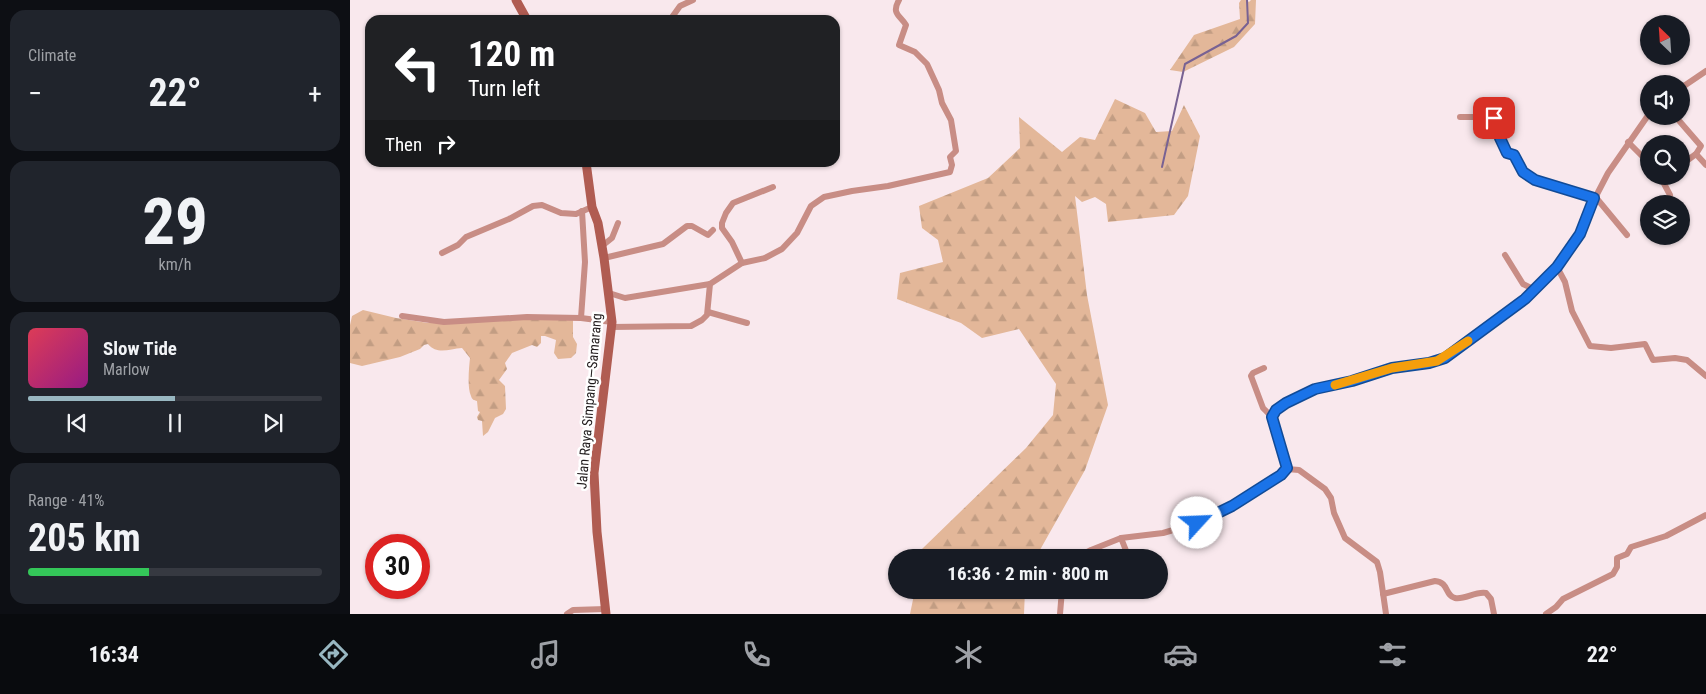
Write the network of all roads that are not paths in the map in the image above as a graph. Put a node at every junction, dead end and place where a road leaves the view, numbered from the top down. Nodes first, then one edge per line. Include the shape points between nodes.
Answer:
1 (516, 0) edge
2 (693, 0) edge
3 (899, 0) edge
4 (525, 15) edge
5 (674, 15) edge
6 (1706, 71) edge
7 (1690, 82) edge
8 (1460, 118) dead end
9 (1641, 125) edge
10 (1683, 125) edge
11 (1628, 142) junction
12 (1640, 154) edge
13 (1696, 154) junction
14 (1690, 159) edge
15 (1706, 165) edge
16 (587, 167) edge
17 (1666, 185) edge
18 (773, 186) dead end
19 (1670, 195) dead end
20 (1594, 198) junction
21 (592, 207) junction
22 (582, 212) junction
23 (618, 223) dead end
24 (713, 230) dead end
25 (1627, 236) dead end
26 (602, 246) junction
27 (442, 253) dead end
28 (1504, 255) dead end
29 (604, 258) junction
30 (742, 263) junction
31 (1557, 267) junction
32 (710, 284) junction
33 (1535, 290) junction
34 (609, 293) junction
35 (708, 312) junction
36 (402, 316) dead end
37 (582, 318) junction
38 (747, 322) dead end
39 (612, 325) junction
40 (1264, 368) dead end
41 (1706, 376) edge
42 (1272, 417) junction
43 (1287, 468) junction
44 (1706, 515) edge
45 (1121, 538) junction
46 (1094, 549) edge
47 (1125, 549) edge
48 (1383, 594) junction
49 (1061, 599) edge
50 (605, 608) edge
51 (567, 614) edge
52 (1060, 614) edge
53 (1386, 614) edge
54 (1494, 614) edge
55 (1546, 614) edge

1 - 4 main road
2 - 5 street via 682,5
3 - 30 street via 896,11 906,25 899,45 915,52 927,64 951,120 956,151 950,157 950,172 824,197 811,206 797,232 782,250
6 - 7 street
8 - 20 street via 1493,117 1507,153 1514,155 1526,174 1535,180
9 - 11 street
10 - 13 street via 1701,146
11 - 12 street
11 - 20 street
13 - 14 street
13 - 15 street
16 - 21 main road, Jalan Raya Simpang—Samarang
17 - 19 street
18 - 30 street via 733,203 726,213 722,228
20 - 25 street via 1602,203
20 - 31 street via 1580,234
21 - 22 street
21 - 26 main road, Jalan Raya Simpang—Samarang
22 - 27 street via 572,214 542,205 533,206 509,220 466,237
22 - 37 street via 585,262
23 - 26 street via 612,238
24 - 29 street via 706,234 687,226 663,244
26 - 29 main road, Jalan Raya Simpang—Samarang
28 - 33 street via 1523,284
29 - 34 main road, Jalan Raya Simpang—Samarang
30 - 32 street
31 - 33 street
31 - 41 street via 1565,282 1572,310 1590,346 1611,348 1645,344 1654,360 1686,360
32 - 34 street via 625,298
32 - 35 street
33 - 42 street via 1507,314 1441,359 1392,368 1315,389 1286,403
34 - 39 main road, Jalan Raya Simpang—Samarang
35 - 38 street
35 - 39 street via 691,326
36 - 37 street via 444,322 528,317
37 - 39 street
39 - 50 main road, Jalan Raya Simpang—Samarang via 594,473 596,532
40 - 42 street via 1250,376 1263,408
42 - 43 street
43 - 45 street via 1232,506 1197,523 1163,534
43 - 48 street via 1299,470 1329,494 1345,538 1377,562
44 - 55 street via 1666,536 1631,547 1628,554 1617,558 1613,574 1563,598
45 - 46 street
45 - 47 street
48 - 53 street
48 - 54 street via 1435,580 1443,583 1453,598 1486,594 1491,598
49 - 52 street
50 - 51 street

